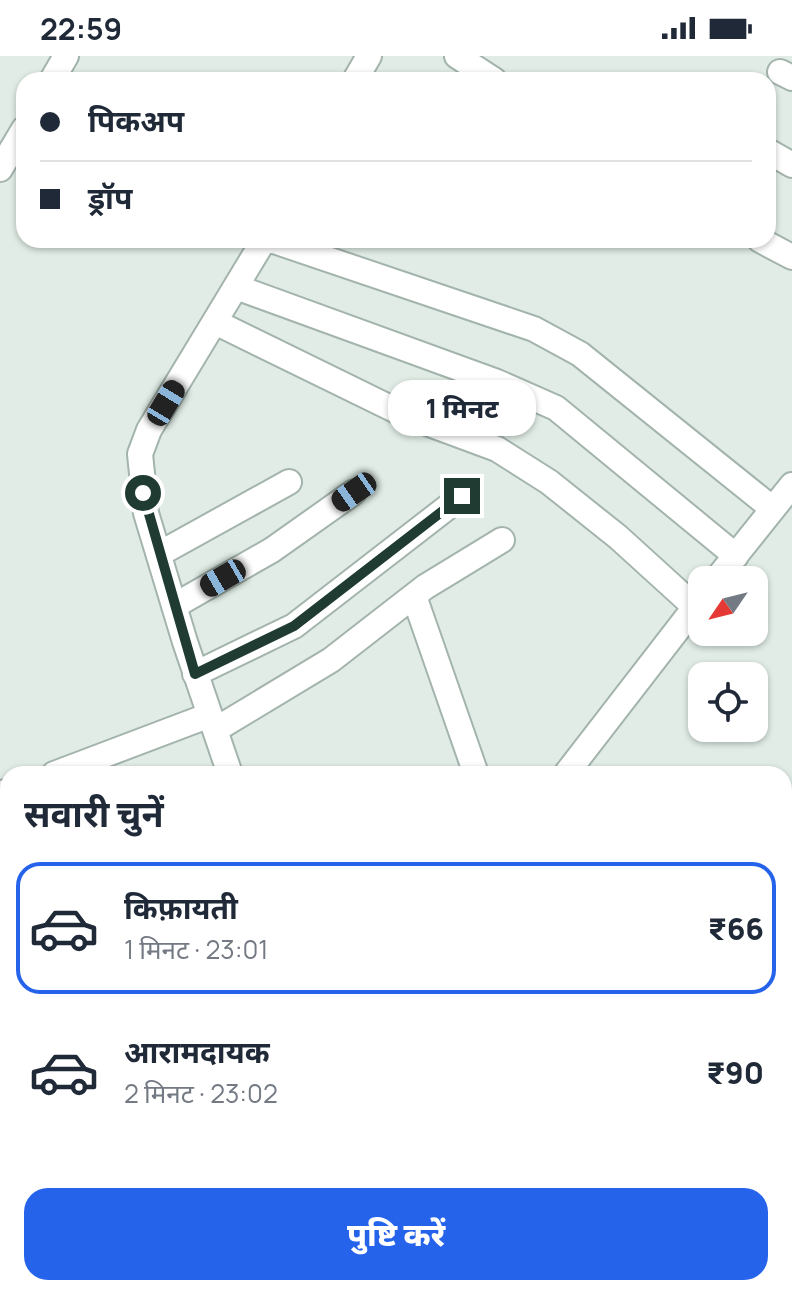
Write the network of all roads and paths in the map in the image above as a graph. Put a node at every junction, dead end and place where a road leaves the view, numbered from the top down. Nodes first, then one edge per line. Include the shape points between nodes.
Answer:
1 (457, 56) edge
2 (482, 72) edge
3 (16, 142) edge
4 (0, 169) edge
5 (259, 248) edge
6 (295, 248) edge
7 (236, 287) junction
8 (215, 322) junction
9 (289, 482) dead end
10 (792, 485) edge
11 (354, 492) dead end
12 (462, 496) dead end
13 (773, 509) junction
14 (502, 540) dead end
15 (159, 554) junction
16 (736, 556) junction
17 (728, 566) edge
18 (688, 594) edge
19 (414, 596) junction
20 (174, 606) junction
21 (688, 615) edge
22 (195, 674) junction
23 (212, 722) junction
24 (78, 766) edge
25 (227, 766) edge
26 (473, 766) edge
27 (572, 766) edge

1 - 2 street
3 - 4 street
5 - 7 street
6 - 13 street via 534,329 580,354
7 - 8 street
7 - 16 street via 556,408
8 - 15 street via 149,430 140,454 146,513
8 - 18 street via 405,415 497,449 549,482
9 - 15 street
10 - 13 street
11 - 20 street via 272,550
12 - 22 street via 294,626
13 - 16 street
14 - 19 street
15 - 20 street
16 - 17 street
19 - 23 street via 331,660
19 - 26 street
20 - 22 street
21 - 27 street
22 - 23 street
23 - 24 street
23 - 25 street

